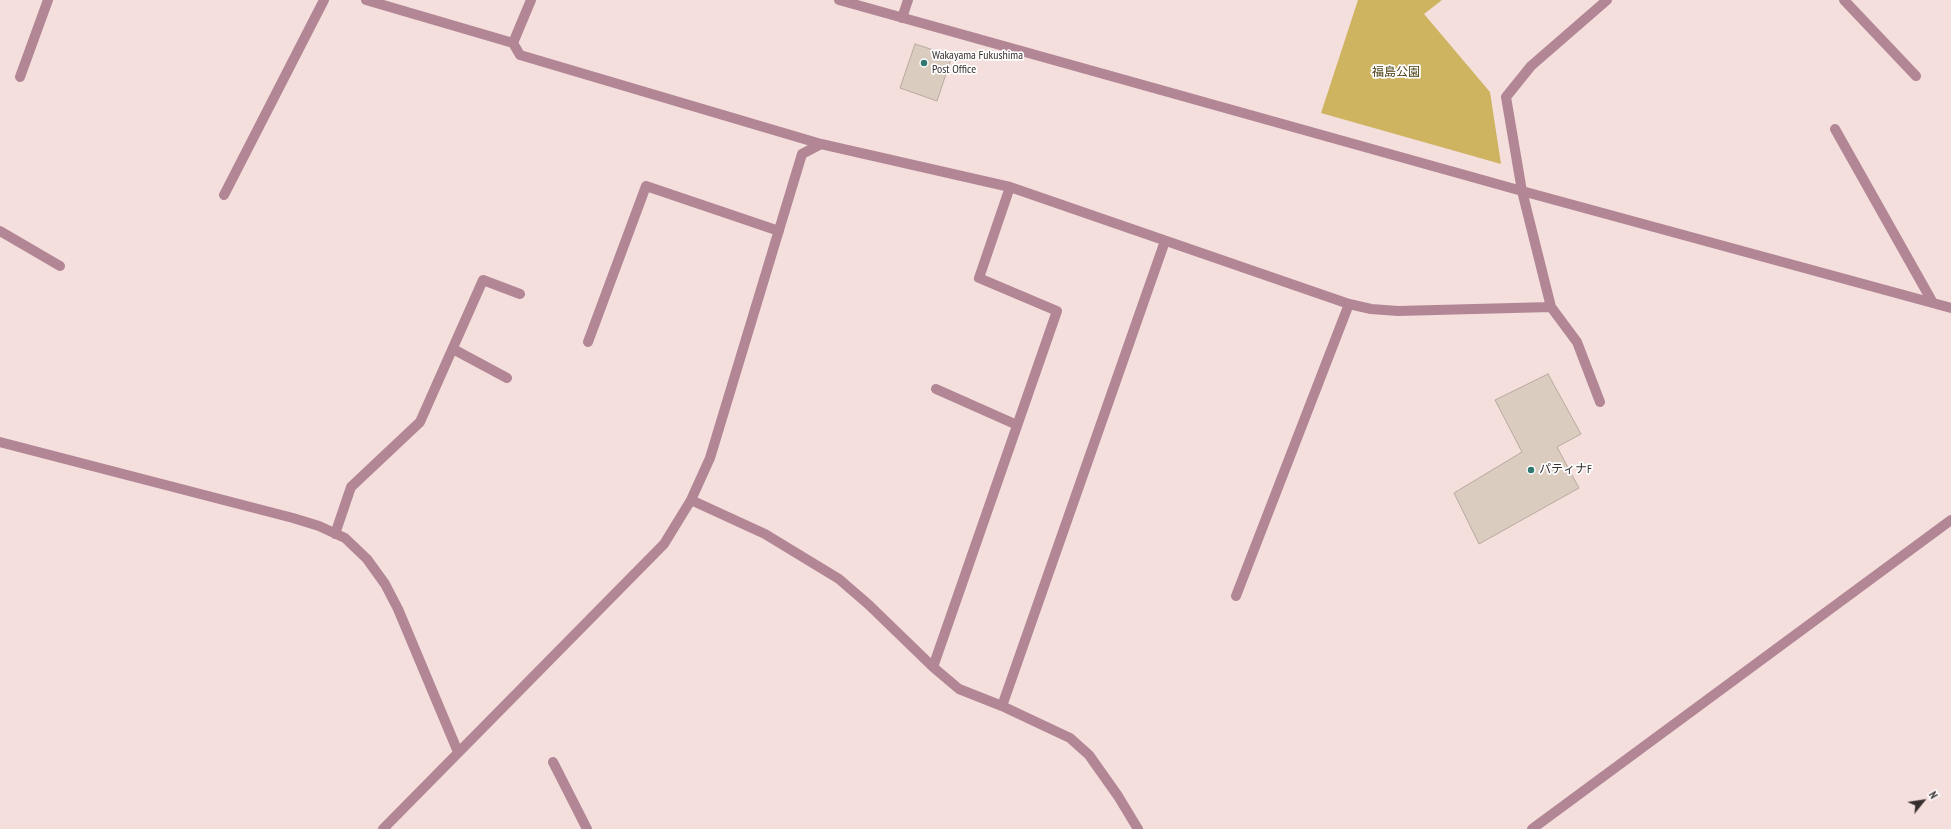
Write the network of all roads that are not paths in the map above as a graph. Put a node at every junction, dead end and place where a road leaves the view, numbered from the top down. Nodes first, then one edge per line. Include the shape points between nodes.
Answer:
1 (48, 0) edge
2 (324, 0) edge
3 (366, 0) edge
4 (531, 0) edge
5 (839, 0) edge
6 (908, 0) edge
7 (1607, 0) edge
8 (1844, 0) edge
9 (902, 18) junction
10 (513, 43) junction
11 (1916, 76) dead end
12 (20, 77) dead end
13 (1835, 129) dead end
14 (821, 144) junction
15 (1010, 187) junction
16 (1522, 191) junction
17 (224, 195) dead end
18 (0, 231) edge
19 (779, 231) junction
20 (1165, 240) junction
21 (60, 266) dead end
22 (520, 294) dead end
23 (1933, 303) junction
24 (1349, 304) junction
25 (1550, 307) junction
26 (1951, 308) edge
27 (588, 342) dead end
28 (452, 349) junction
29 (507, 378) dead end
30 (936, 390) dead end
31 (1600, 402) dead end
32 (1017, 425) junction
33 (0, 442) edge
34 (691, 500) junction
35 (1951, 520) edge
36 (335, 534) junction
37 (1236, 596) dead end
38 (932, 667) junction
39 (1002, 706) junction
40 (458, 752) junction
41 (553, 762) dead end
42 (383, 829) edge
43 (587, 829) edge
44 (1138, 829) edge
45 (1532, 829) edge

1 - 12 street
2 - 17 street
3 - 10 street
4 - 10 street
5 - 9 street
6 - 9 street
7 - 16 street via 1531,66 1506,97
8 - 11 street
9 - 16 street
10 - 14 street via 520,55
13 - 23 street
14 - 15 street
14 - 19 street via 802,154
15 - 20 street
15 - 32 street via 979,278 1057,311
16 - 23 street
16 - 25 street
18 - 21 street
19 - 27 street via 646,186
19 - 34 street via 710,458
20 - 24 street
20 - 39 street
22 - 28 street via 483,280
23 - 26 street
24 - 25 street via 1398,311
24 - 37 street
25 - 31 street via 1577,342
28 - 29 street
28 - 36 street via 420,422 351,487
30 - 32 street
32 - 38 street
33 - 36 street via 293,518
34 - 38 street via 765,534 839,579 870,605
34 - 40 street via 664,544
35 - 45 street
36 - 40 street via 345,538 367,559 385,584
38 - 39 street via 959,689
39 - 44 street via 1070,738 1089,755
40 - 42 street
41 - 43 street

